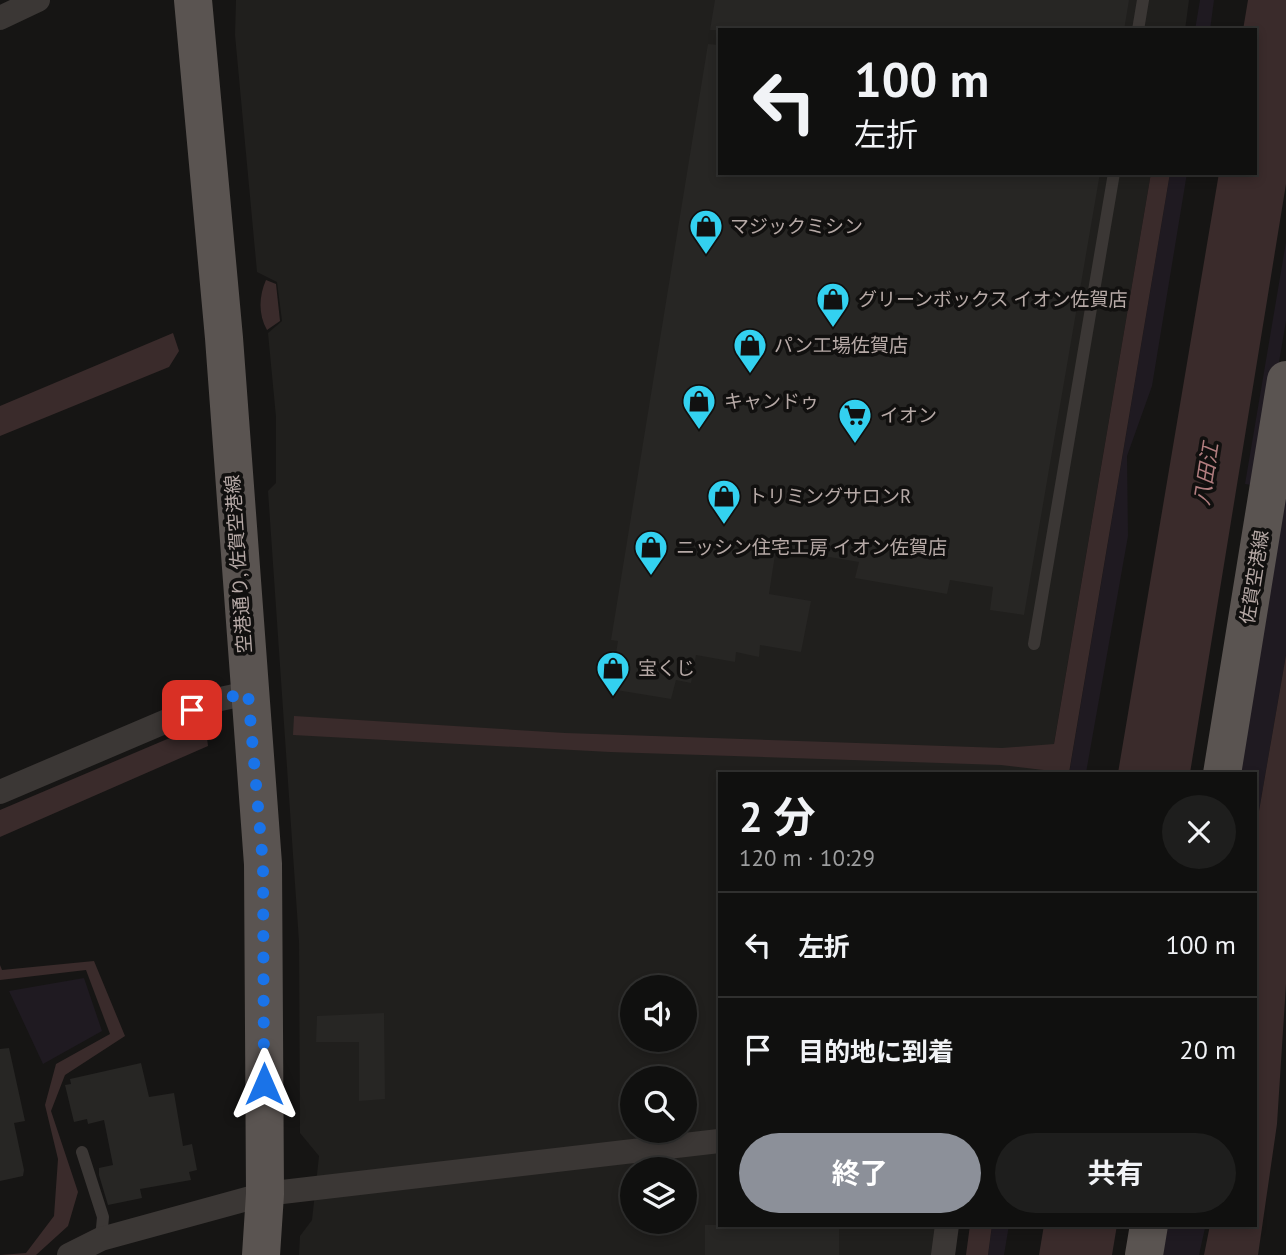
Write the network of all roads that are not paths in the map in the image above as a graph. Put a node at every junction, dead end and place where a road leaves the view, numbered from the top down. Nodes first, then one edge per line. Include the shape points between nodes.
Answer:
1 (38, 0) edge
2 (193, 0) edge
3 (1143, 0) edge
4 (0, 18) edge
5 (1138, 28) edge
6 (1114, 175) edge
7 (1286, 380) edge
8 (1034, 644) dead end
9 (248, 693) junction
10 (1222, 772) edge
11 (0, 792) edge
12 (718, 1142) edge
13 (82, 1152) dead end
14 (265, 1195) junction
15 (947, 1227) edge
16 (1149, 1227) edge
17 (101, 1239) junction
18 (69, 1255) edge
19 (261, 1255) edge
20 (943, 1255) edge
21 (1144, 1255) edge

1 - 4 street
2 - 9 main road, 空港通り, 佐賀空港線 via 224,338
3 - 5 lane
6 - 8 lane
7 - 10 main road, 佐賀空港線
9 - 11 street via 216,700
9 - 14 main road, 空港通り, 佐賀空港線 via 263,864
12 - 14 street
13 - 17 lane via 103,1217
14 - 17 street
14 - 19 main road, 空港通り, 佐賀空港線
15 - 20 street
16 - 21 main road
17 - 18 street

